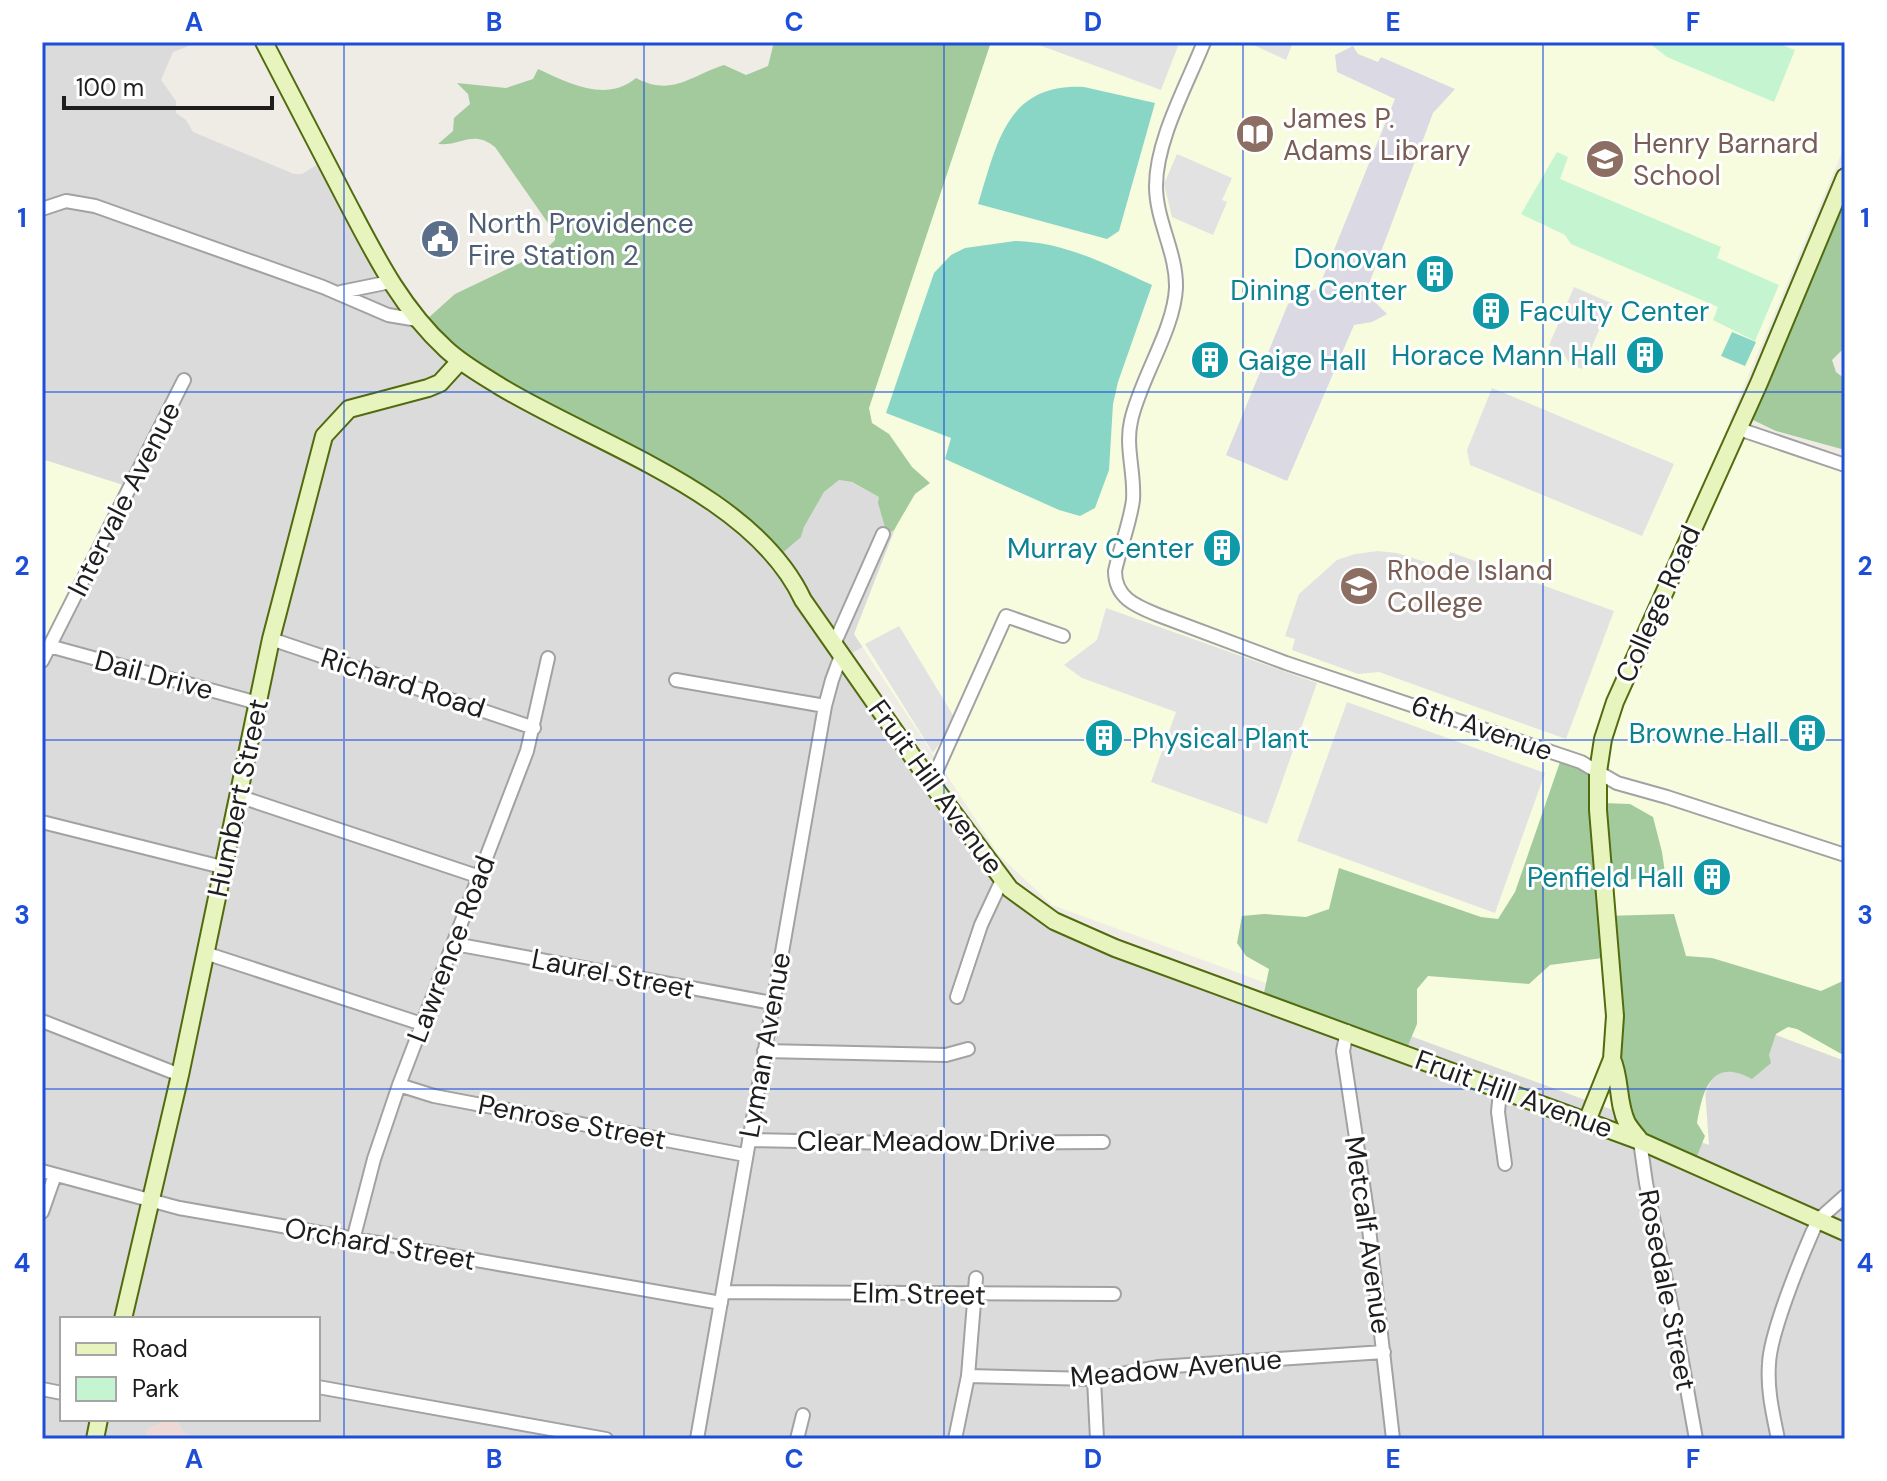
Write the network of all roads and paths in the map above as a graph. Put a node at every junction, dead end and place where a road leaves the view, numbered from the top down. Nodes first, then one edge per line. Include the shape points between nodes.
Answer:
1 (264, 42) edge
2 (1204, 42) edge
3 (1845, 177) edge
4 (42, 209) edge
5 (390, 282) junction
6 (337, 292) junction
7 (418, 320) junction
8 (460, 361) junction
9 (184, 380) dead end
10 (1739, 429) junction
11 (1845, 465) edge
12 (883, 534) dead end
13 (1063, 636) dead end
14 (271, 639) junction
15 (49, 646) junction
16 (838, 648) junction
17 (548, 658) dead end
18 (42, 661) edge
19 (676, 680) dead end
20 (258, 703) junction
21 (825, 706) junction
22 (534, 728) junction
23 (1598, 772) junction
24 (931, 783) junction
25 (238, 796) junction
26 (42, 822) edge
27 (1845, 855) edge
28 (222, 867) junction
29 (480, 877) junction
30 (1002, 880) junction
31 (455, 944) junction
32 (205, 953) junction
33 (957, 997) dead end
34 (772, 1003) junction
35 (42, 1021) edge
36 (422, 1024) junction
37 (1347, 1031) junction
38 (968, 1049) dead end
39 (764, 1051) junction
40 (1612, 1059) junction
41 (180, 1075) junction
42 (399, 1085) junction
43 (1500, 1091) junction
44 (1587, 1121) junction
45 (749, 1140) junction
46 (1640, 1141) junction
47 (1103, 1142) dead end
48 (745, 1155) junction
49 (1505, 1164) dead end
50 (48, 1173) edge
51 (1845, 1196) edge
52 (151, 1202) junction
53 (42, 1212) edge
54 (1818, 1220) junction
55 (1845, 1232) edge
56 (353, 1240) junction
57 (976, 1278) dead end
58 (1114, 1294) dead end
59 (975, 1295) junction
60 (722, 1297) junction
61 (123, 1317) edge
62 (1384, 1352) junction
63 (968, 1376) junction
64 (1094, 1379) junction
65 (320, 1387) edge
66 (803, 1415) dead end
67 (606, 1439) edge
68 (697, 1439) edge
69 (797, 1439) edge
70 (955, 1439) edge
71 (1097, 1439) edge
72 (1393, 1439) edge
73 (1696, 1439) edge
74 (1778, 1439) edge

1 - 5 street, Fruit Hill Avenue
2 - 23 street, 6th Avenue via 1163,143 1158,173 1158,203 1176,291 1132,417 1133,501 1115,571 1121,594 1158,615
3 - 10 street, College Road
4 - 6 street via 66,201 95,206
5 - 6 street
5 - 7 street, Fruit Hill Avenue
6 - 7 street via 388,315
7 - 8 street, Fruit Hill Avenue
8 - 14 street, Humbert Street via 440,383 349,409 329,428 319,449
8 - 16 street, Fruit Hill Avenue via 536,409 663,473 734,516 780,561
9 - 15 street, Intervale Avenue
10 - 11 street
10 - 23 street, College Road via 1615,702
12 - 16 street, Lyman Avenue
13 - 24 street via 1006,616
14 - 20 street, Humbert Street
14 - 22 street, Richard Road
15 - 18 street, Intervale Avenue
15 - 20 street, Dail Drive
16 - 21 street, Lyman Avenue
16 - 24 street, Fruit Hill Avenue
17 - 22 street, Lawrence Road
19 - 21 street
20 - 25 street, Humbert Street
21 - 34 street, Lyman Avenue
22 - 29 street, Lawrence Road
23 - 27 street, 6th Avenue via 1617,783
23 - 40 street, College Road via 1615,1016
24 - 30 street, Fruit Hill Avenue
25 - 28 street, Humbert Street
25 - 29 street
26 - 28 street
28 - 32 street, Humbert Street
29 - 31 street, Lawrence Road
30 - 33 street
30 - 37 street, Fruit Hill Avenue via 1033,908 1075,931
31 - 34 street, Laurel Street
31 - 36 street, Lawrence Road
32 - 36 street
32 - 41 street, Humbert Street
34 - 39 street, Lyman Avenue
35 - 41 street
36 - 42 street, Lawrence Road
37 - 43 street, Fruit Hill Avenue
37 - 62 street, Metcalf Avenue via 1343,1051
38 - 39 street via 946,1055
39 - 45 street, Lyman Avenue
40 - 44 street, College Road
40 - 46 street, College Road via 1627,1123
41 - 52 street, Humbert Street
42 - 48 street, Penrose Street
42 - 56 street, Lawrence Road
43 - 44 street, Fruit Hill Avenue
43 - 49 street
44 - 46 street, Fruit Hill Avenue
45 - 47 street, Clear Meadow Drive
45 - 48 street, Lyman Avenue
46 - 54 street, Fruit Hill Avenue
46 - 73 street, Rosedale Street
48 - 60 street, Lyman Avenue
50 - 52 street, Orchard Street
50 - 53 street
51 - 54 street
52 - 56 street, Orchard Street
52 - 61 street, Humbert Street
54 - 55 street, Fruit Hill Avenue
54 - 74 street via 1769,1361
56 - 60 street, Orchard Street
57 - 59 street
58 - 59 street, Elm Street
59 - 60 street, Elm Street
59 - 63 street
60 - 68 street, Lyman Avenue
62 - 64 street, Meadow Avenue via 1158,1367
62 - 72 street, Metcalf Avenue
63 - 64 street, Meadow Avenue
63 - 70 street
64 - 71 street
65 - 67 street
66 - 69 street

